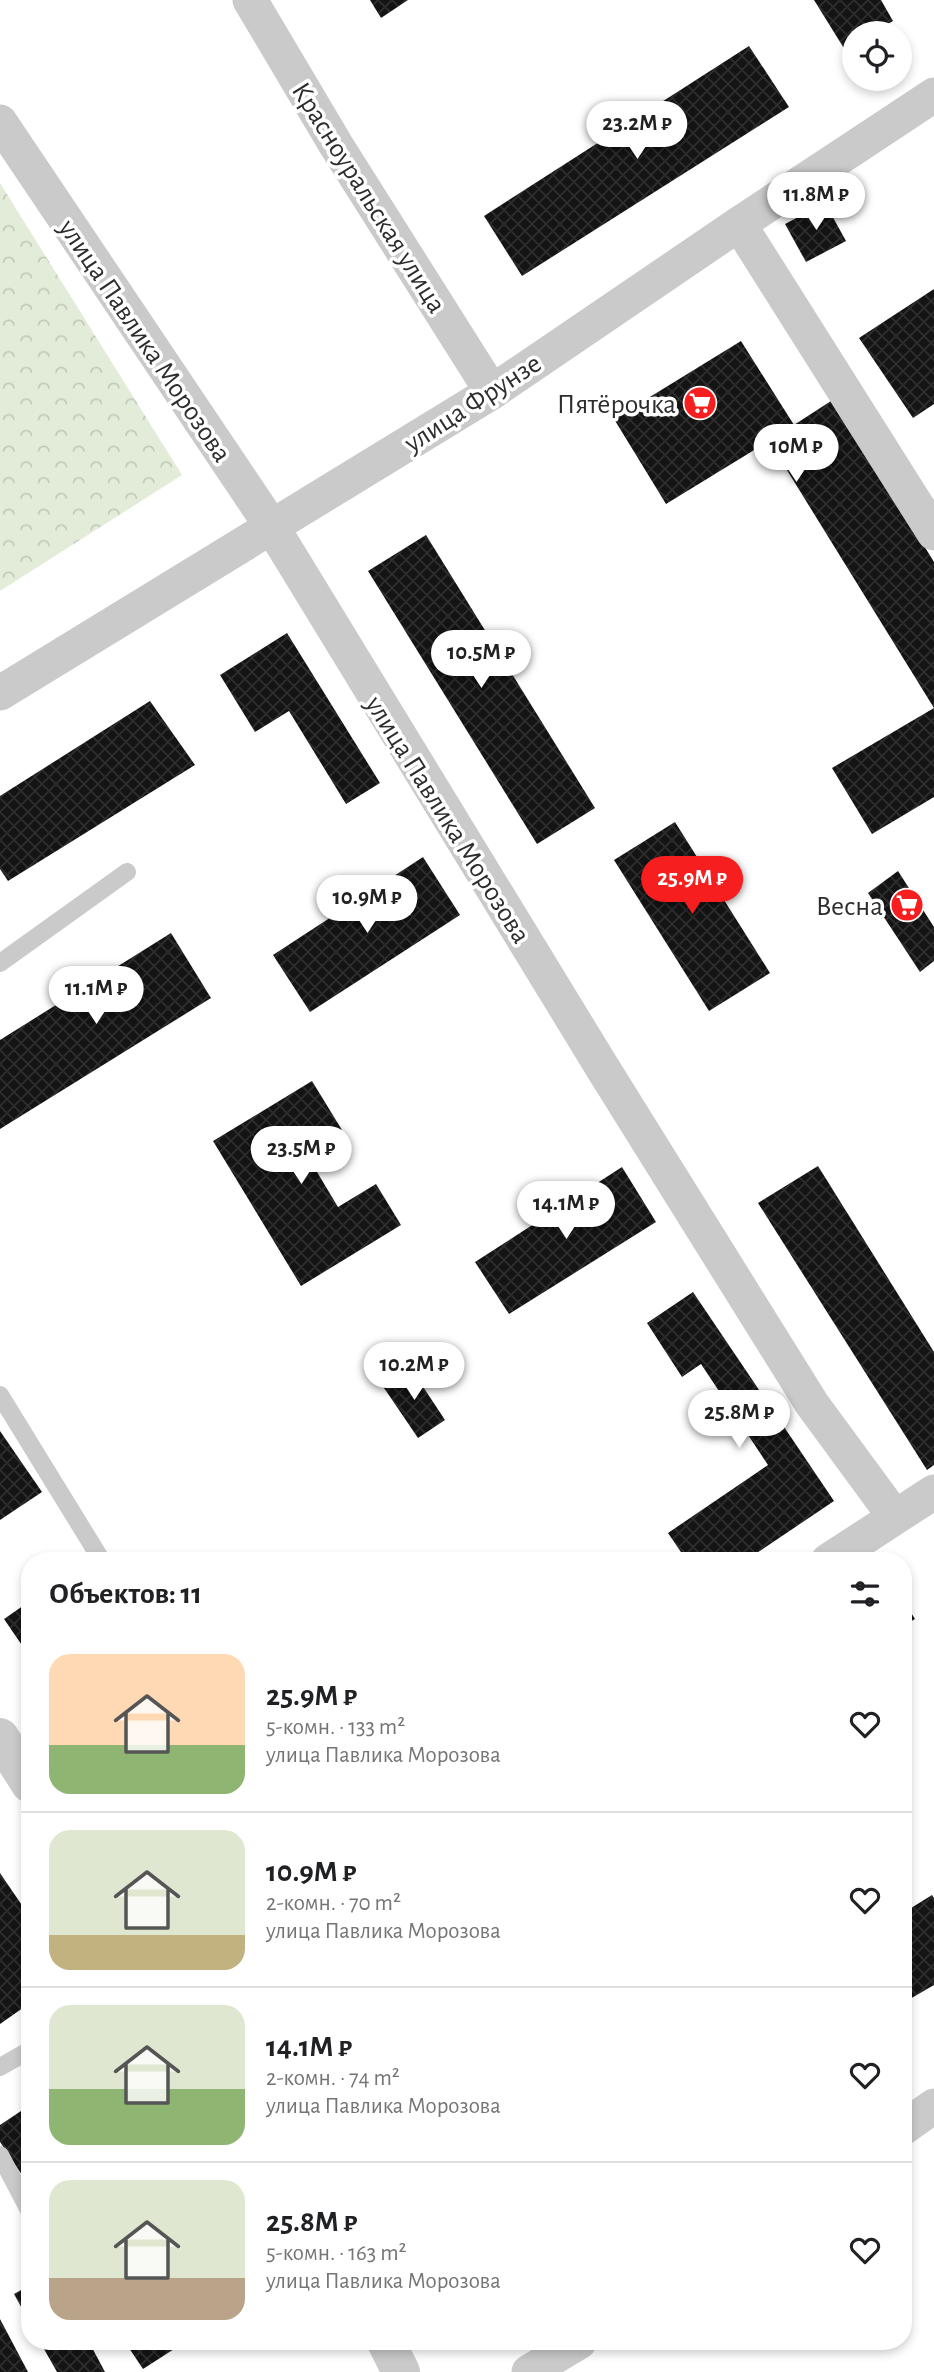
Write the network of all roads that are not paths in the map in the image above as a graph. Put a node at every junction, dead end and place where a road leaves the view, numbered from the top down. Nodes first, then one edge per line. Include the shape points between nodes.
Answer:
1 (250, 0) edge
2 (934, 95) edge
3 (0, 122) edge
4 (739, 223) junction
5 (492, 392) junction
6 (272, 527) junction
7 (934, 533) edge
8 (0, 693) edge
9 (127, 872) dead end
10 (0, 962) edge
11 (0, 1395) edge
12 (934, 1492) edge
13 (895, 1517) junction
14 (96, 1552) edge
15 (842, 1552) edge
16 (0, 1737) edge
17 (21, 1770) edge
18 (21, 2055) edge
19 (0, 2067) edge
20 (934, 2106) edge
21 (912, 2122) edge
22 (0, 2155) edge
23 (21, 2195) edge
24 (390, 2350) edge
25 (566, 2350) edge
26 (401, 2372) edge
27 (529, 2372) edge

1 - 5 street, Красноуральская улица via 335,145
2 - 4 street, улица Фрунзе
3 - 6 street, улица Павлика Морозова
4 - 5 street, улица Фрунзе
4 - 7 street
5 - 6 street, улица Фрунзе
6 - 8 street, улица Фрунзе
6 - 13 street, улица Павлика Морозова via 812,1404
9 - 10 lane
11 - 14 lane
12 - 13 street
13 - 15 street
16 - 17 street
18 - 19 lane
20 - 21 street
22 - 23 lane
24 - 26 street
25 - 27 street

